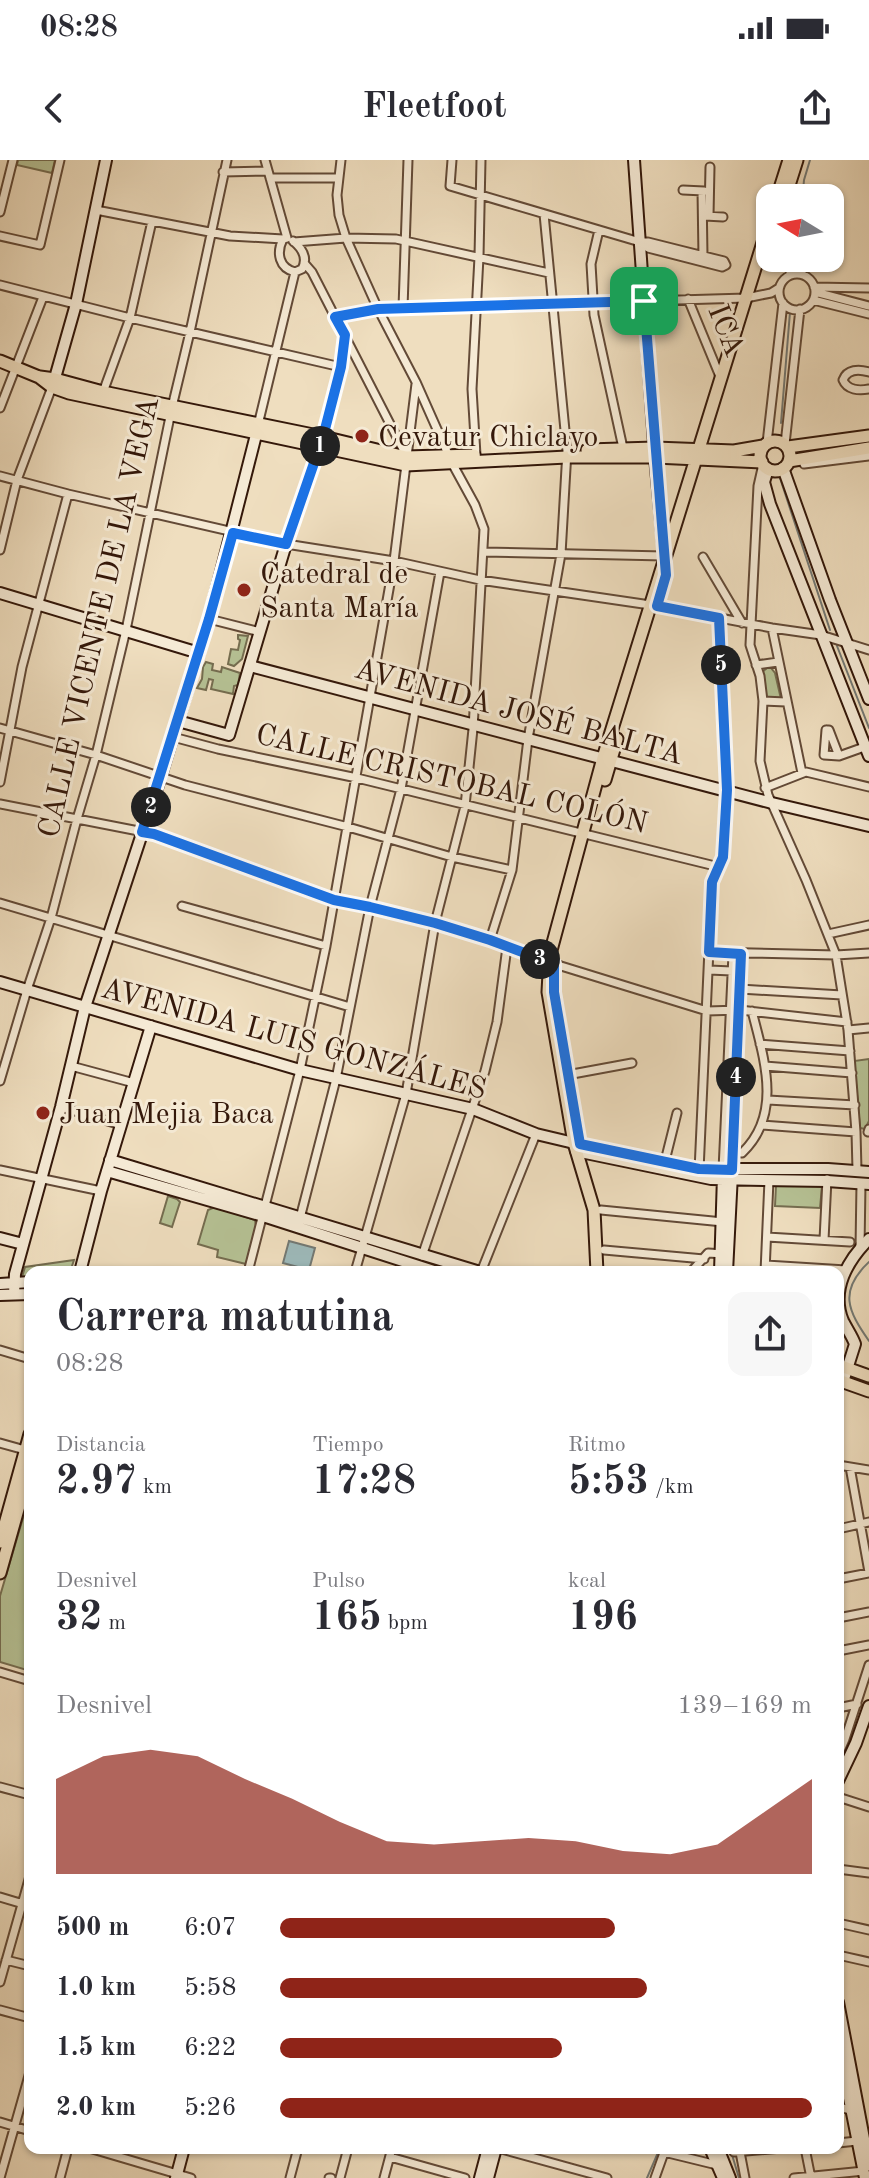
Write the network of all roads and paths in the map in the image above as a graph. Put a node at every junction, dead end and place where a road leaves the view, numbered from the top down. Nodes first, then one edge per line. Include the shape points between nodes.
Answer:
1 (13, 160) edge
2 (60, 160) edge
3 (106, 160) edge
4 (227, 160) edge
5 (265, 160) edge
6 (341, 160) edge
7 (408, 160) edge
8 (452, 160) edge
9 (481, 160) edge
10 (634, 160) edge
11 (789, 160) edge
12 (797, 160) edge
13 (710, 167) dead end
14 (223, 172) junction
15 (269, 175) junction
16 (338, 178) junction
17 (781, 184) edge
18 (789, 184) edge
19 (3, 189) edge
20 (683, 190) dead end
21 (706, 191) junction
22 (480, 196) junction
23 (96, 210) junction
24 (0, 212) edge
25 (544, 214) junction
26 (706, 216) junction
27 (723, 217) dead end
28 (152, 221) junction
29 (599, 230) junction
30 (213, 231) junction
31 (0, 236) edge
32 (346, 238) junction
33 (288, 240) junction
34 (404, 240) junction
35 (640, 242) junction
36 (703, 256) junction
37 (479, 257) junction
38 (305, 264) junction
39 (295, 272) junction
40 (756, 272) edge
41 (760, 272) edge
42 (790, 272) edge
43 (549, 273) junction
44 (802, 274) joint
45 (790, 275) junction
46 (0, 285) edge
47 (869, 288) edge
48 (814, 293) junction
49 (781, 296) junction
50 (43, 297) junction
51 (750, 297) junction
52 (688, 299) junction
53 (644, 301) junction
54 (593, 302) junction
55 (552, 303) junction
56 (76, 304) junction
57 (477, 306) junction
58 (869, 306) edge
59 (403, 308) junction
60 (378, 309) junction
61 (800, 309) junction
62 (869, 314) edge
63 (335, 317) junction
64 (130, 318) junction
65 (190, 332) junction
66 (345, 335) junction
67 (277, 353) junction
68 (0, 361) edge
69 (341, 367) junction
70 (16, 368) junction
71 (869, 372) edge
72 (721, 379) junction
73 (416, 382) junction
74 (54, 383) junction
75 (869, 389) edge
76 (102, 396) junction
77 (0, 408) edge
78 (171, 411) junction
79 (257, 429) junction
80 (869, 436) edge
81 (321, 442) junction
82 (765, 445) junction
83 (786, 446) junction
84 (623, 448) junction
85 (869, 448) edge
86 (655, 452) junction
87 (567, 454) junction
88 (701, 454) junction
89 (476, 455) junction
90 (869, 456) edge
91 (450, 459) junction
92 (406, 461) junction
93 (764, 465) junction
94 (786, 465) junction
95 (0, 476) edge
96 (17, 480) junction
97 (68, 494) junction
98 (150, 513) junction
99 (661, 530) junction
100 (233, 533) junction
101 (674, 533) junction
102 (286, 544) junction
103 (0, 550) edge
104 (483, 552) junction
105 (561, 554) junction
106 (703, 557) dead end
107 (394, 561) junction
108 (665, 565) junction
109 (440, 572) junction
110 (480, 580) junction
111 (556, 591) junction
112 (0, 593) edge
113 (39, 604) junction
114 (654, 606) junction
115 (719, 618) junction
116 (209, 619) junction
117 (746, 623) junction
118 (772, 628) junction
119 (126, 630) junction
120 (260, 632) junction
121 (821, 635) junction
122 (847, 643) junction
123 (869, 650) edge
124 (199, 653) junction
125 (778, 662) junction
126 (756, 665) junction
127 (250, 666) junction
128 (868, 696) edge
129 (369, 697) junction
130 (763, 701) junction
131 (786, 702) junction
132 (414, 709) junction
133 (178, 721) junction
134 (473, 724) junction
135 (4, 730) edge
136 (229, 735) junction
137 (173, 737) junction
138 (528, 739) junction
139 (867, 746) edge
140 (225, 750) junction
141 (96, 755) junction
142 (839, 756) junction
143 (869, 756) edge
144 (607, 759) junction
145 (802, 773) junction
146 (161, 777) junction
147 (357, 778) junction
148 (0, 782) edge
149 (869, 787) edge
150 (765, 788) junction
151 (401, 789) junction
152 (727, 790) junction
153 (772, 803) junction
154 (0, 804) edge
155 (465, 806) junction
156 (518, 817) junction
157 (77, 819) junction
158 (869, 826) edge
159 (348, 827) junction
160 (142, 832) junction
161 (586, 833) junction
162 (387, 839) junction
163 (452, 857) junction
164 (718, 869) junction
165 (512, 870) junction
166 (334, 900) junction
167 (0, 903) edge
168 (182, 906) dead end
169 (370, 907) junction
170 (51, 918) junction
171 (435, 923) junction
172 (869, 925) edge
173 (108, 934) junction
174 (828, 934) junction
175 (490, 940) junction
176 (326, 946) junction
177 (507, 947) junction
178 (709, 952) junction
179 (868, 953) edge
180 (737, 954) junction
181 (836, 955) junction
182 (869, 962) edge
183 (552, 963) junction
184 (709, 970) junction
185 (732, 971) junction
186 (0, 982) edge
187 (740, 989) junction
188 (27, 990) junction
189 (842, 995) junction
190 (316, 998) junction
191 (85, 1007) junction
192 (350, 1007) junction
193 (735, 1010) junction
194 (707, 1011) junction
195 (752, 1011) junction
196 (151, 1026) junction
197 (848, 1026) junction
198 (869, 1028) edge
199 (760, 1044) junction
200 (850, 1051) junction
201 (632, 1063) dead end
202 (71, 1066) junction
203 (765, 1066) junction
204 (300, 1070) junction
205 (852, 1073) junction
206 (567, 1075) junction
207 (336, 1079) junction
208 (0, 1081) edge
209 (134, 1083) junction
210 (406, 1094) junction
211 (768, 1100) junction
212 (855, 1105) junction
213 (61, 1107) junction
214 (473, 1109) junction
215 (677, 1113) dead end
216 (121, 1125) junction
217 (761, 1125) junction
218 (856, 1131) junction
219 (869, 1131) edge
220 (536, 1134) junction
221 (578, 1148) junction
222 (733, 1152) junction
223 (109, 1166) junction
224 (664, 1166) junction
225 (828, 1169) junction
226 (0, 1170) edge
227 (857, 1170) junction
228 (869, 1172) edge
229 (699, 1173) junction
230 (728, 1175) junction
231 (40, 1178) junction
232 (769, 1180) junction
233 (827, 1181) junction
234 (865, 1184) edge
235 (101, 1191) junction
236 (601, 1210) junction
237 (264, 1212) junction
238 (723, 1222) junction
239 (299, 1223) junction
240 (767, 1237) junction
241 (0, 1238) edge
242 (869, 1239) edge
243 (824, 1240) junction
244 (23, 1244) junction
245 (364, 1244) junction
246 (855, 1245) junction
247 (604, 1250) junction
248 (725, 1254) junction
249 (704, 1259) junction
250 (420, 1261) junction
251 (82, 1266) edge
252 (250, 1266) edge
253 (357, 1266) edge
254 (428, 1266) edge
255 (447, 1266) edge
256 (482, 1266) edge
257 (597, 1266) edge
258 (605, 1266) edge
259 (697, 1266) edge
260 (722, 1266) edge
261 (726, 1266) edge
262 (766, 1266) edge
263 (846, 1270) joint
264 (844, 1278) edge
265 (0, 1284) edge
266 (24, 1284) edge
267 (14, 1288) junction
268 (24, 1292) edge
269 (0, 1295) edge
270 (844, 1327) edge
271 (0, 1350) edge
272 (24, 1357) edge
273 (844, 1365) edge
274 (844, 1367) edge
275 (869, 1376) edge
276 (844, 1382) edge
277 (869, 1391) edge
278 (0, 1443) edge
279 (24, 1450) edge
280 (24, 1454) edge
281 (844, 1466) edge
282 (850, 1467) junction
283 (869, 1470) edge
284 (24, 1493) edge
285 (864, 1523) edge
286 (844, 1528) edge
287 (0, 1542) edge
288 (869, 1572) edge
289 (0, 1573) edge
290 (844, 1578) edge
291 (869, 1612) edge
292 (844, 1617) edge
293 (869, 1645) edge
294 (844, 1650) edge
295 (869, 1665) edge
296 (0, 1672) edge
297 (24, 1679) edge
298 (863, 1705) edge
299 (844, 1743) edge
300 (844, 1768) edge
301 (0, 1787) edge
302 (24, 1793) edge
303 (844, 1799) edge
304 (869, 1807) edge
305 (844, 1870) edge
306 (869, 1873) edge
307 (0, 1897) edge
308 (24, 1904) edge
309 (24, 1910) edge
310 (844, 1924) edge
311 (869, 1930) edge
312 (844, 1956) edge
313 (6, 1960) junction
314 (869, 1962) edge
315 (24, 1964) edge
316 (0, 1982) edge
317 (0, 2010) edge
318 (24, 2016) edge
319 (845, 2074) edge
320 (24, 2092) edge
321 (844, 2109) edge
322 (851, 2110) junction
323 (0, 2122) edge
324 (14, 2126) junction
325 (24, 2129) edge
326 (857, 2141) junction
327 (844, 2142) edge
328 (66, 2154) edge
329 (108, 2154) edge
330 (182, 2154) edge
331 (296, 2154) edge
332 (346, 2154) edge
333 (390, 2154) edge
334 (397, 2154) edge
335 (486, 2154) edge
336 (495, 2154) edge
337 (516, 2154) edge
338 (664, 2154) edge
339 (679, 2154) edge
340 (712, 2154) edge
341 (720, 2154) edge
342 (738, 2154) edge
343 (806, 2154) edge
344 (717, 2165) junction
345 (866, 2171) edge
346 (582, 2175) edge
347 (177, 2176) edge
348 (810, 2177) edge
349 (0, 2178) edge
350 (60, 2178) edge
351 (191, 2178) edge
352 (290, 2178) edge
353 (340, 2178) edge
354 (384, 2178) edge
355 (465, 2178) edge
356 (480, 2178) edge
357 (488, 2178) edge
358 (607, 2178) edge
359 (655, 2178) edge
360 (723, 2178) edge
361 (730, 2178) edge
362 (745, 2178) edge
363 (794, 2178) edge

1 - 19 street
2 - 31 street via 40,245
3 - 23 main road
4 - 14 street, CALLE VICENTE DE LA VEGA
5 - 15 street
6 - 16 street
7 - 34 street
8 - 22 street via 450,186
9 - 22 street
10 - 35 main road
11 - 17 main road
12 - 18 main road
13 - 21 street
14 - 15 street
14 - 30 street, CALLE VICENTE DE LA VEGA
15 - 16 street
15 - 33 street
16 - 32 street
19 - 24 street
20 - 21 street
21 - 26 street
22 - 25 street
22 - 37 street
23 - 28 street
23 - 56 main road
25 - 29 street
25 - 43 street
26 - 27 street
26 - 36 street
28 - 30 street
28 - 64 street
29 - 35 street
29 - 54 street via 591,264
30 - 33 street
30 - 65 street, CALLE VICENTE DE LA VEGA
32 - 33 street
32 - 34 street
32 - 60 street
33 - 38 street via 303,252
33 - 39 street via 280,246 281,261
34 - 37 street
34 - 59 street
35 - 36 street
35 - 36 street via 725,267 724,261
35 - 53 main road
37 - 43 street
37 - 57 street
38 - 39 street
38 - 63 street
39 - 67 street
40 - 51 main road
41 - 51 main road
42 - 45 street
43 - 55 street
44 - 45 street
44 - 48 street
45 - 49 street
46 - 50 street
47 - 48 street
48 - 58 street
48 - 61 street via 810,304
48 - 62 street
49 - 51 street
49 - 61 street via 790,308
49 - 82 street
50 - 56 street
50 - 70 street
51 - 52 street
51 - 72 main road
51 - 88 main road
52 - 53 street
52 - 72 street, ICA
53 - 54 street
53 - 86 main road
54 - 55 street
54 - 84 street
55 - 57 street
55 - 87 street
56 - 64 street
56 - 74 main road
57 - 59 street
57 - 89 street via 472,389
59 - 60 street
60 - 63 street
60 - 73 street
61 - 83 street
63 - 66 street
64 - 65 street
64 - 76 street
65 - 67 street
65 - 78 street, CALLE VICENTE DE LA VEGA
66 - 69 street
66 - 92 street
67 - 69 street
67 - 79 street
68 - 70 main road
69 - 81 street
70 - 74 main road
70 - 77 street
71 - 75 street via 852,371 843,380 852,388
72 - 88 main road
73 - 91 street
73 - 92 street
74 - 76 main road
74 - 96 street
76 - 78 main road
78 - 79 main road
78 - 98 street, CALLE VICENTE DE LA VEGA
79 - 81 main road
79 - 100 main road
80 - 83 main road
81 - 92 main road
81 - 102 main road
82 - 83 main road via 776,441
82 - 88 main road
82 - 93 main road via 760,454
83 - 94 main road
84 - 86 main road
84 - 87 main road
85 - 94 main road
86 - 87 main road
86 - 88 main road
86 - 99 main road
87 - 89 main road
87 - 91 main road
87 - 105 street
88 - 93 main road
88 - 101 main road
88 - 108 main road
89 - 91 main road
90 - 94 street
91 - 92 main road
91 - 104 street via 481,518
92 - 107 street
93 - 94 main road via 773,470
93 - 117 street
93 - 121 main road via 765,489
94 - 122 main road
95 - 96 street
96 - 97 street
96 - 103 street
97 - 98 street
97 - 113 street
98 - 100 street
98 - 119 street, CALLE VICENTE DE LA VEGA
99 - 101 main road
99 - 108 main road
100 - 102 street
100 - 116 main road
101 - 108 main road
102 - 107 street
102 - 120 main road
104 - 105 street
104 - 110 street
105 - 108 street
105 - 111 street
106 - 117 street
107 - 109 street
107 - 129 street
108 - 114 main road
109 - 110 street
109 - 132 street
110 - 111 street
110 - 134 street
111 - 114 street
111 - 138 street
112 - 113 main road
113 - 119 main road
113 - 135 street
114 - 115 street
114 - 144 main road
115 - 117 street
115 - 152 street
116 - 120 street
116 - 124 main road
117 - 118 street
117 - 126 street
118 - 121 street
118 - 125 street
119 - 124 main road
119 - 141 street, CALLE VICENTE DE LA VEGA
120 - 127 main road
121 - 122 street
121 - 139 main road
122 - 123 street
122 - 128 main road
124 - 133 main road
125 - 126 street
125 - 131 street
126 - 130 street
127 - 129 main road, AVENIDA JOSÉ BALTA
127 - 136 main road
129 - 132 main road, AVENIDA JOSÉ BALTA
129 - 147 street
130 - 131 street
130 - 150 street via 759,748
131 - 145 street
132 - 134 main road, AVENIDA JOSÉ BALTA
132 - 151 street
133 - 136 main road, CALLE CRISTOBAL COLÓN
133 - 137 main road
134 - 138 main road, AVENIDA JOSÉ BALTA
134 - 155 street
135 - 141 street
135 - 148 street
136 - 140 street
137 - 140 street, CALLE CRISTOBAL COLÓN
137 - 146 main road
138 - 144 main road, AVENIDA JOSÉ BALTA
138 - 156 street
139 - 142 street
139 - 143 main road
140 - 147 street, CALLE CRISTOBAL COLÓN
141 - 146 street
141 - 157 street, CALLE VICENTE DE LA VEGA
142 - 142 street via 829,730 826,730 824,755
144 - 152 main road, AVENIDA JOSÉ BALTA
144 - 161 main road
145 - 149 street
145 - 150 street
146 - 159 street
146 - 160 main road
147 - 151 street, CALLE CRISTOBAL COLÓN
147 - 159 street
150 - 153 street
151 - 155 street, CALLE CRISTOBAL COLÓN
151 - 162 street
152 - 153 main road, AVENIDA JOSÉ BALTA
152 - 164 street
153 - 158 main road, AVENIDA JOSÉ BALTA
153 - 174 street
154 - 157 street
155 - 156 street, CALLE CRISTOBAL COLÓN
155 - 163 street
156 - 161 street, CALLE CRISTOBAL COLÓN
156 - 165 street
157 - 160 street
157 - 170 street, CALLE VICENTE DE LA VEGA
159 - 162 street
159 - 166 street
160 - 166 street
160 - 173 main road
161 - 164 street, CALLE CRISTOBAL COLÓN
161 - 183 main road via 557,926
162 - 163 street
162 - 169 street
163 - 165 street
163 - 171 street
164 - 178 street via 712,882
165 - 175 street
166 - 169 street
166 - 176 street
167 - 170 street
168 - 176 street
169 - 171 street
169 - 192 street
170 - 173 street
170 - 188 street, CALLE VICENTE DE LA VEGA
171 - 175 street
171 - 210 street
172 - 174 street
173 - 190 street
173 - 191 main road
174 - 181 street
175 - 177 street
176 - 190 street
177 - 183 street
177 - 214 street via 497,1022
178 - 180 street
178 - 184 street
179 - 181 street
179 - 182 street
180 - 181 street
180 - 185 street
180 - 187 street
181 - 189 street
183 - 194 street
183 - 206 main road
183 - 221 main road via 548,992
184 - 185 street
184 - 194 street
185 - 193 street
186 - 188 main road, AVENIDA LUIS GONZÁLES
187 - 189 street
187 - 193 street
188 - 191 main road, AVENIDA LUIS GONZÁLES
188 - 208 street, CALLE VICENTE DE LA VEGA
189 - 197 street
190 - 192 street
190 - 204 street
191 - 196 main road, AVENIDA LUIS GONZÁLES
191 - 202 main road
192 - 207 street
193 - 194 street
193 - 195 street
193 - 222 street
193 - 230 street
194 - 229 street
195 - 197 street
195 - 199 street
196 - 204 main road, AVENIDA LUIS GONZÁLES
196 - 209 main road
197 - 198 street
197 - 200 street
199 - 200 street
199 - 203 street
200 - 205 street
201 - 206 street
202 - 209 street
202 - 213 main road
203 - 205 street
203 - 211 street
204 - 207 main road, AVENIDA LUIS GONZÁLES
204 - 237 street
205 - 212 street
206 - 221 main road
207 - 210 main road, AVENIDA LUIS GONZÁLES
207 - 239 street
209 - 216 main road
210 - 214 main road, AVENIDA LUIS GONZÁLES
210 - 245 street
211 - 212 street
211 - 217 street
212 - 218 street
213 - 216 street
213 - 231 main road
214 - 220 main road, AVENIDA LUIS GONZÁLES
214 - 250 street
215 - 224 street
216 - 223 main road
217 - 218 street
217 - 222 street via 742,1153
218 - 219 street
218 - 227 street
220 - 221 main road, AVENIDA LUIS GONZÁLES
220 - 256 street
221 - 224 main road, AVENIDA LUIS GONZÁLES
221 - 236 main road
221 - 257 main road via 596,1222
222 - 230 street
223 - 235 main road
223 - 237 main road
224 - 229 main road, AVENIDA LUIS GONZÁLES
225 - 227 main road
225 - 230 main road
225 - 233 street
226 - 231 street
227 - 228 main road
229 - 230 main road, AVENIDA LUIS GONZÁLES
230 - 232 main road
230 - 238 main road
230 - 248 main road
231 - 235 street
231 - 244 main road
232 - 233 main road
232 - 240 street
233 - 234 main road
233 - 243 street
234 - 246 street
235 - 251 main road
236 - 238 street
236 - 247 main road
237 - 239 main road
237 - 252 street
238 - 248 main road
239 - 245 main road
240 - 243 street
240 - 262 street
241 - 244 main road
242 - 246 main road
243 - 246 street
244 - 267 main road
245 - 250 main road
245 - 253 street
246 - 263 main road
247 - 249 street
247 - 258 main road
248 - 249 street via 708,1253
248 - 260 main road
248 - 261 main road
249 - 259 street
250 - 254 main road
250 - 255 main road
263 - 264 main road
265 - 267 main road
266 - 267 main road
267 - 268 main road
267 - 269 main road
270 - 273 main road via 855,1344
271 - 272 street
274 - 275 main road
276 - 277 main road
278 - 279 street
280 - 287 main road
281 - 282 street
282 - 283 street
282 - 285 street
284 - 289 main road
285 - 286 street
285 - 288 street
288 - 290 street
291 - 292 street
293 - 294 street
295 - 298 street
296 - 297 street
298 - 299 street
298 - 300 main road via 856,1743
301 - 302 street
303 - 304 street
305 - 306 street
307 - 308 street
309 - 313 street
310 - 311 street
312 - 314 street
313 - 315 street
313 - 316 street
317 - 318 street
319 - 322 main road
319 - 345 main road
320 - 324 street
321 - 322 street
322 - 326 main road
323 - 324 street
324 - 325 street
324 - 349 street
326 - 327 street
326 - 345 main road
328 - 350 street
329 - 347 street
330 - 347 main road
331 - 352 street
332 - 353 street
333 - 354 street
334 - 355 street
335 - 356 main road
336 - 357 main road
337 - 346 street
338 - 359 street
339 - 344 street
340 - 344 main road
341 - 361 main road
342 - 362 street
343 - 348 street
344 - 360 main road
345 - 348 street
346 - 358 street
347 - 351 street
348 - 363 street

